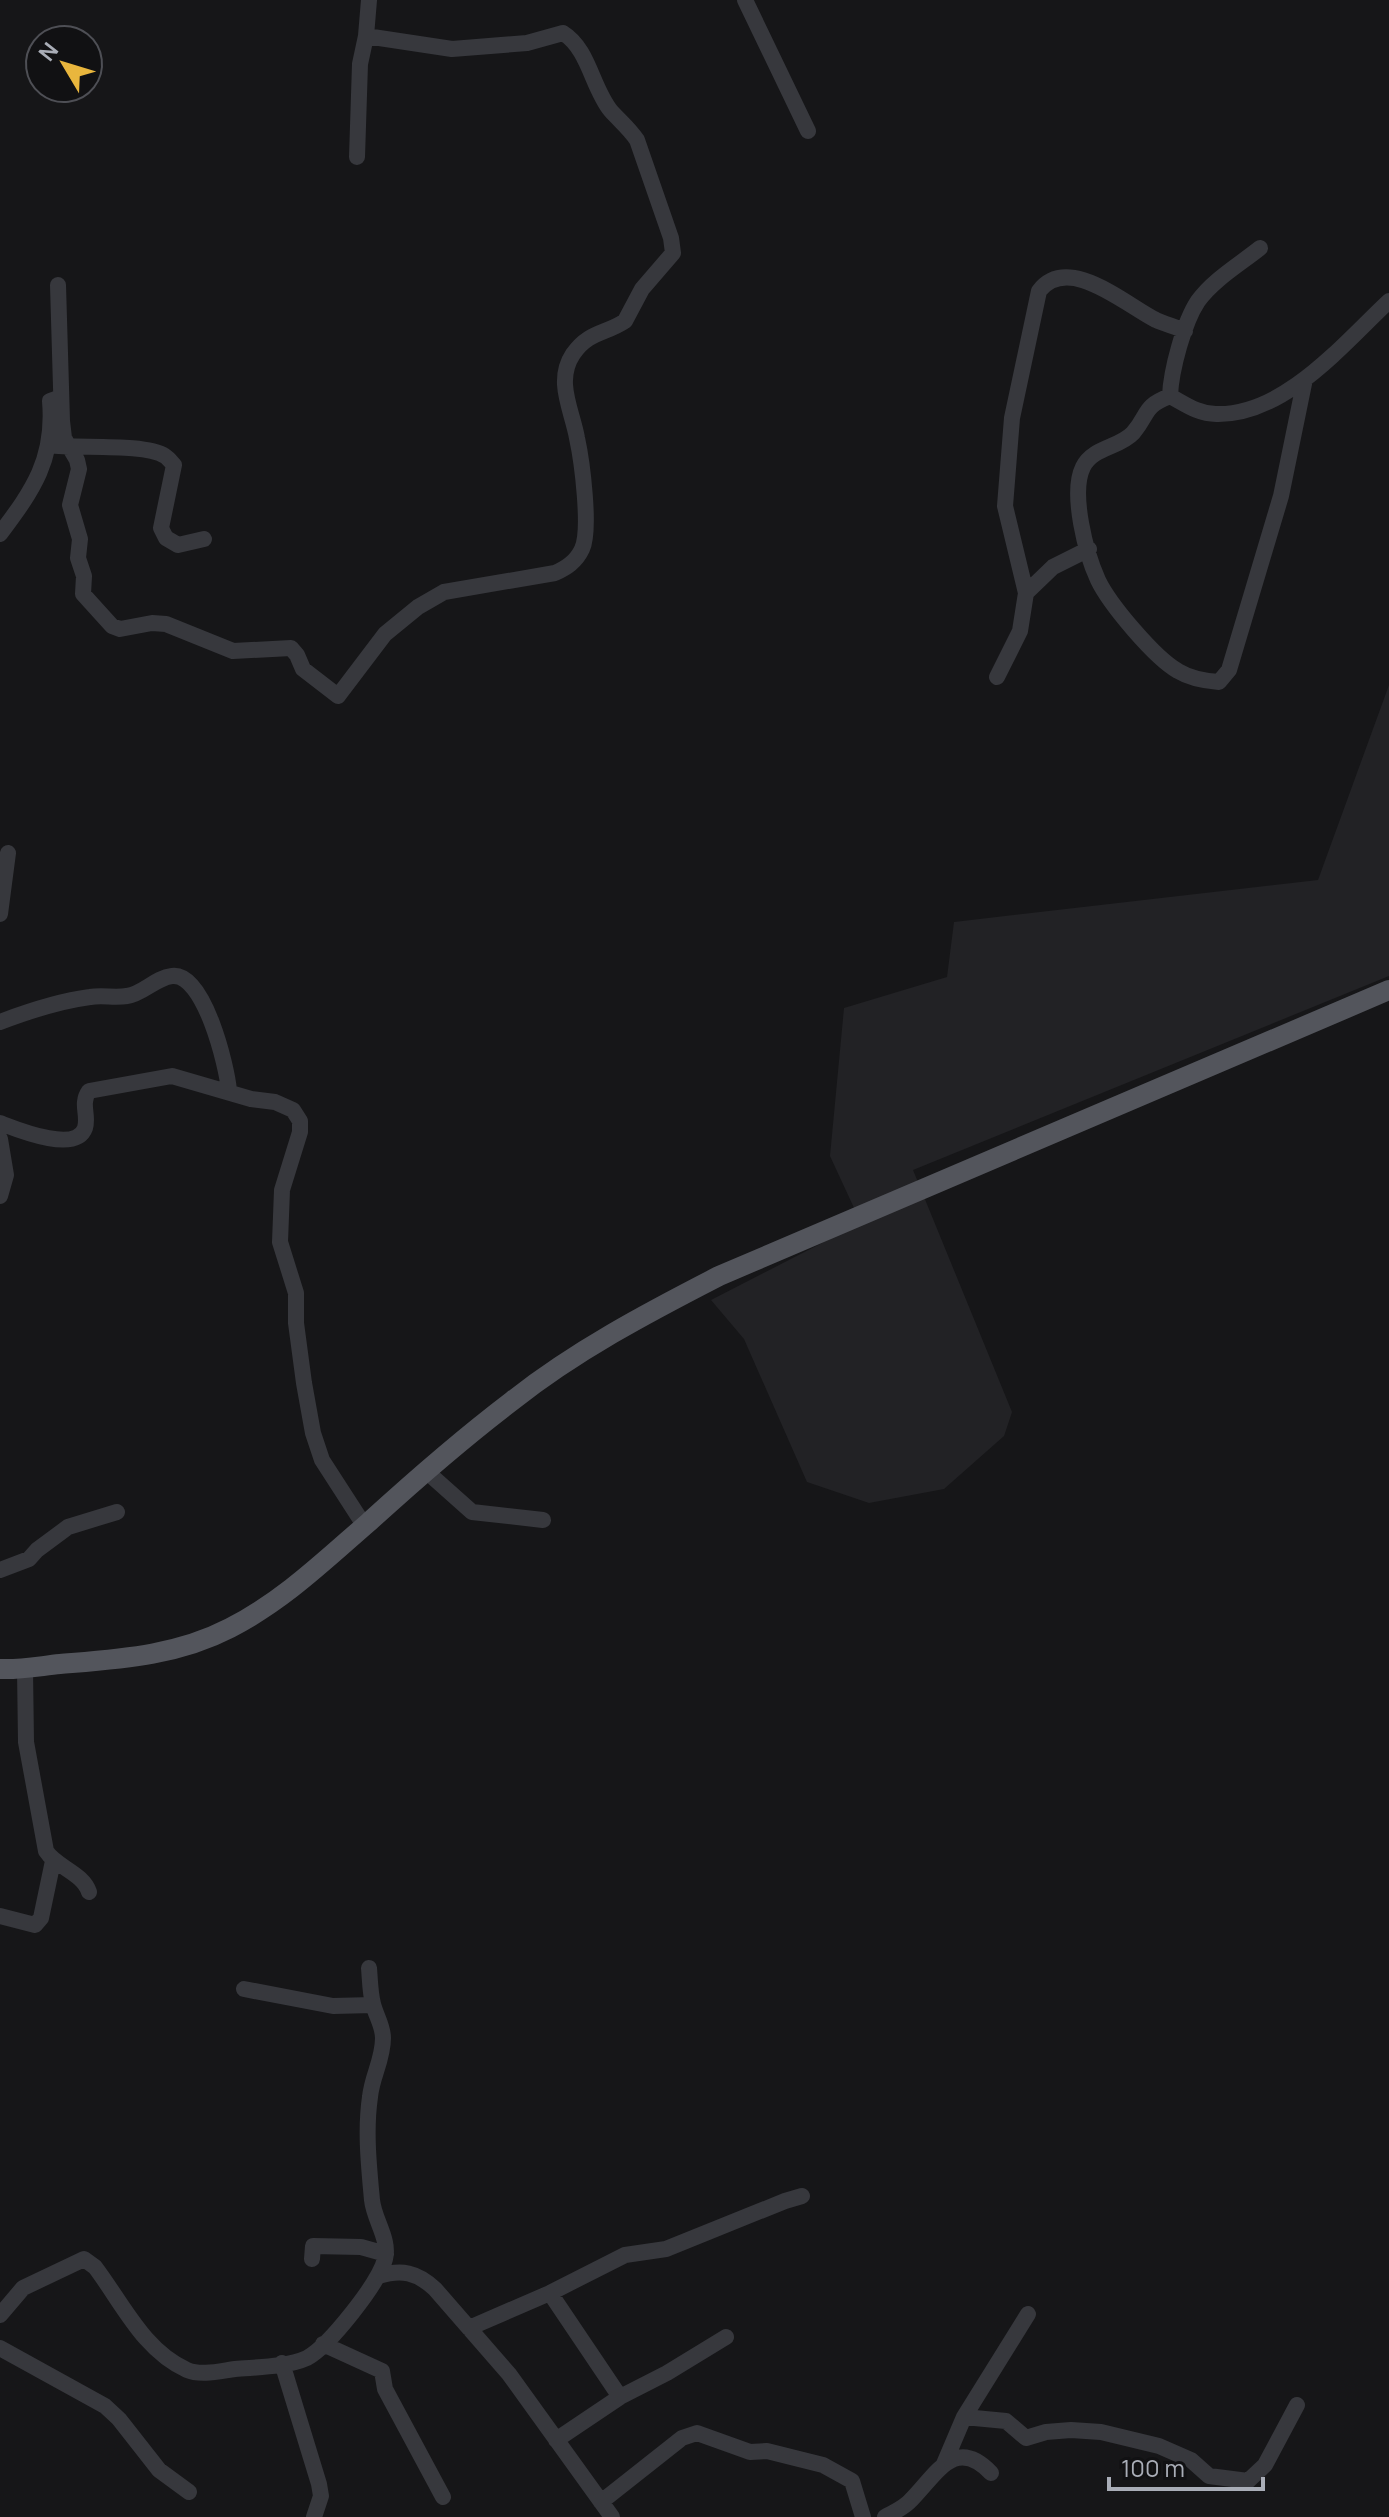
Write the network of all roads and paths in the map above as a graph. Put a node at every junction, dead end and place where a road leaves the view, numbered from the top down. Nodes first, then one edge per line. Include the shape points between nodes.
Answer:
1 (369, 0) edge
2 (745, 0) edge
3 (366, 36) junction
4 (808, 131) dead end
5 (357, 157) dead end
6 (1260, 248) dead end
7 (58, 285) dead end
8 (1389, 301) edge
9 (1185, 331) junction
10 (1305, 379) junction
11 (1170, 396) junction
12 (61, 397) junction
13 (49, 445) junction
14 (69, 448) junction
15 (0, 534) edge
16 (204, 539) dead end
17 (1089, 549) junction
18 (1026, 593) junction
19 (997, 677) dead end
20 (8, 853) dead end
21 (0, 914) edge
22 (1389, 990) edge
23 (0, 1022) edge
24 (229, 1091) junction
25 (0, 1123) edge
26 (0, 1139) edge
27 (0, 1196) edge
28 (426, 1471) junction
29 (117, 1512) dead end
30 (543, 1520) dead end
31 (364, 1525) junction
32 (0, 1570) edge
33 (0, 1669) edge
34 (25, 1670) junction
35 (53, 1861) junction
36 (89, 1892) dead end
37 (0, 1916) edge
38 (369, 1968) dead end
39 (244, 1989) dead end
40 (373, 2005) junction
41 (802, 2196) dead end
42 (386, 2254) junction
43 (312, 2259) dead end
44 (379, 2276) junction
45 (550, 2293) junction
46 (1028, 2314) dead end
47 (0, 2315) edge
48 (469, 2328) junction
49 (726, 2337) dead end
50 (323, 2344) junction
51 (0, 2348) edge
52 (282, 2363) junction
53 (620, 2397) junction
54 (1297, 2405) dead end
55 (964, 2417) junction
56 (556, 2440) junction
57 (944, 2464) junction
58 (991, 2473) dead end
59 (189, 2492) dead end
60 (443, 2497) dead end
61 (601, 2502) junction
62 (314, 2517) edge
63 (612, 2517) edge
64 (863, 2517) edge
65 (885, 2517) edge

1 - 3 street
2 - 4 street
3 - 5 street
3 - 14 street via 466,49 527,43 563,33 575,43 611,111 637,140 673,253 642,289 625,321 588,339 565,372 583,477 583,549 571,565 555,573 444,592 418,607 385,634 338,696 303,669 291,648 233,651 166,624 112,626 83,594 80,539 70,505 79,469
6 - 9 street via 1198,301
7 - 12 street
8 - 10 street
9 - 11 street
9 - 18 street via 1088,281 1059,277 1039,291 1012,418 1005,506
10 - 11 street via 1247,411 1197,411
10 - 17 street via 1281,496 1229,670 1219,682 1200,680 1161,659 1099,581
11 - 17 street via 1151,403 1131,435 1095,453 1083,467 1078,496
12 - 13 street via 50,401
12 - 14 street
13 - 14 street
13 - 15 street via 33,490
14 - 16 street via 147,449 166,456 174,465 161,528 178,545
17 - 18 street via 1053,567
18 - 19 street via 1020,631
20 - 21 street
22 - 28 main road via 719,1276 598,1342 514,1399
23 - 24 street via 35,1008 91,996 132,996 163,979 184,978 201,995 222,1047
24 - 25 street via 172,1076 89,1091 84,1098 86,1125 76,1137 45,1139
24 - 31 street via 284,1106 300,1121 282,1190 280,1242 296,1293 313,1433 333,1479
26 - 27 street via 6,1175
28 - 30 street via 472,1512
28 - 31 main road
29 - 32 street via 68,1527 29,1559
31 - 34 main road via 316,1570 229,1629 149,1655
33 - 34 main road
34 - 35 street via 26,1742 46,1851
35 - 36 street via 85,1882
35 - 37 street via 35,1925
38 - 40 street
39 - 40 street via 333,2006
40 - 42 street via 383,2033 383,2056 370,2095 369,2142 373,2211
41 - 45 street via 666,2249 625,2255
42 - 43 street via 361,2247 313,2246
42 - 44 street
44 - 48 street via 395,2271 425,2279
44 - 50 street
45 - 48 street
45 - 53 street
46 - 55 street
47 - 52 street via 23,2288 84,2259 145,2339 185,2369 202,2373
48 - 56 street
49 - 53 street
50 - 52 street via 309,2357
50 - 60 street via 382,2371 385,2389
51 - 59 street via 105,2406 159,2470
52 - 62 street via 319,2484
53 - 56 street
54 - 55 street via 1265,2465 1248,2481 1209,2476 1191,2460 1159,2446 1101,2432 1046,2432 1026,2438 1006,2421
55 - 57 street
56 - 61 street
57 - 58 street via 970,2457
57 - 65 street via 903,2508
61 - 63 street
61 - 64 street via 682,2438 697,2433 750,2452 823,2465 852,2481

